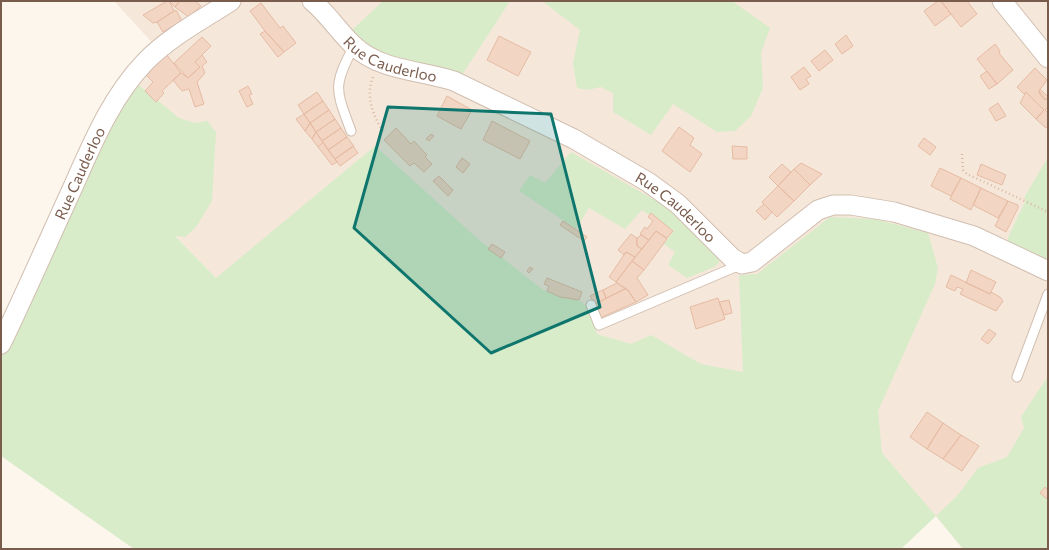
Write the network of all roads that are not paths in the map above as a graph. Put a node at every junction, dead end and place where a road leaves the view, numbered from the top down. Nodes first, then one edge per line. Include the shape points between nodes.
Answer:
1 (231, 1) edge
2 (312, 1) edge
3 (1002, 1) edge
4 (354, 46) junction
5 (1048, 58) edge
6 (352, 131) dead end
7 (742, 264) junction
8 (1048, 271) edge
9 (1048, 294) edge
10 (591, 305) dead end
11 (1, 344) edge
12 (1018, 377) dead end

1 - 11 street, Rue Cauderloo via 158,49 137,71 113,105 85,160
2 - 4 street, Rue Cauderloo
3 - 5 street
4 - 6 lane via 343,67 338,90
4 - 7 street, Rue Cauderloo via 379,62 454,81 574,139 664,193 732,258
7 - 8 street via 752,262 818,210 833,205 850,205 894,212 974,236
7 - 10 lane via 599,325
9 - 12 lane

